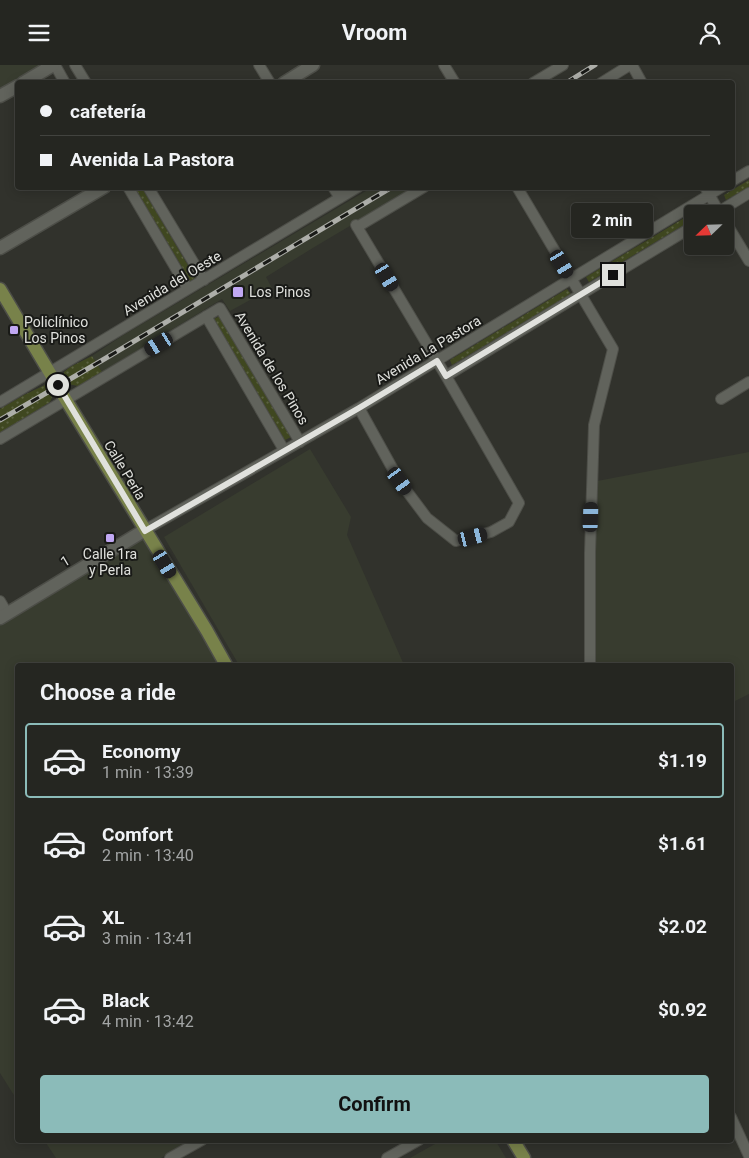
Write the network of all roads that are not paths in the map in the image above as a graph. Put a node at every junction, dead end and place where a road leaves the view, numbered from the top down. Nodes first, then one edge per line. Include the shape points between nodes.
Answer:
1 (54, 65) edge
2 (75, 65) edge
3 (259, 65) edge
4 (313, 65) edge
5 (444, 65) edge
6 (563, 65) edge
7 (631, 65) edge
8 (28, 80) edge
9 (64, 80) edge
10 (84, 80) edge
11 (268, 80) edge
12 (289, 80) edge
13 (453, 80) edge
14 (538, 80) edge
15 (606, 80) edge
16 (640, 80) edge
17 (15, 88) edge
18 (0, 96) edge
19 (749, 171) edge
20 (735, 179) edge
21 (99, 190) edge
22 (130, 190) edge
23 (150, 190) edge
24 (336, 190) edge
25 (353, 190) edge
26 (419, 190) edge
27 (519, 190) edge
28 (707, 191) edge
29 (749, 193) edge
30 (340, 198) junction
31 (714, 205) edge
32 (730, 205) edge
33 (684, 232) edge
34 (734, 236) edge
35 (0, 248) edge
36 (749, 261) edge
37 (572, 279) junction
38 (204, 280) junction
39 (0, 289) edge
40 (188, 289) junction
41 (581, 295) junction
42 (206, 316) junction
43 (437, 361) junction
44 (50, 372) junction
45 (446, 376) junction
46 (749, 382) edge
47 (721, 399) dead end
48 (66, 400) junction
49 (0, 402) edge
50 (359, 408) junction
51 (0, 439) edge
52 (300, 442) junction
53 (284, 450) junction
54 (145, 531) junction
55 (0, 601) edge
56 (4, 615) edge
57 (225, 663) edge
58 (590, 663) edge
59 (734, 1124) edge
60 (197, 1143) edge
61 (413, 1143) edge
62 (515, 1143) edge
63 (749, 1156) edge
64 (170, 1158) edge
65 (387, 1158) edge
66 (524, 1158) edge

1 - 8 street
1 - 9 street
2 - 10 street
3 - 11 street
4 - 12 street
5 - 13 street
6 - 14 street
7 - 15 street
7 - 16 street
17 - 18 street
19 - 20 street
21 - 35 street
22 - 40 street
23 - 38 street
24 - 30 street
25 - 30 street, Avenida del Oeste
26 - 43 street via 356,226
27 - 37 street
28 - 31 street
28 - 37 street, Avenida La Pastora
29 - 32 street
30 - 38 street, Avenida del Oeste
33 - 41 street
34 - 36 street
37 - 41 street
37 - 43 street, Avenida La Pastora
38 - 40 street, Avenida del Oeste
39 - 44 main road, Calle Perla
40 - 44 street, Avenida del Oeste
41 - 45 street
41 - 58 street via 613,349 594,425
42 - 48 street
42 - 52 street, Avenida de los Pinos via 220,308
42 - 53 street
43 - 45 street
43 - 50 street, Avenida La Pastora
44 - 48 main road, Calle Perla
44 - 49 street, Avenida del Oeste
45 - 50 street via 519,503 509,522 491,532 456,541 427,518 400,481
46 - 47 street
48 - 51 street
48 - 54 main road, Calle Perla
50 - 52 street, Avenida La Pastora
52 - 53 street, Avenida La Pastora
53 - 54 street, Avenida La Pastora
54 - 56 street, 1
54 - 57 main road, Calle Perla
55 - 56 street
59 - 63 street
60 - 64 street
61 - 65 street
62 - 66 main road

